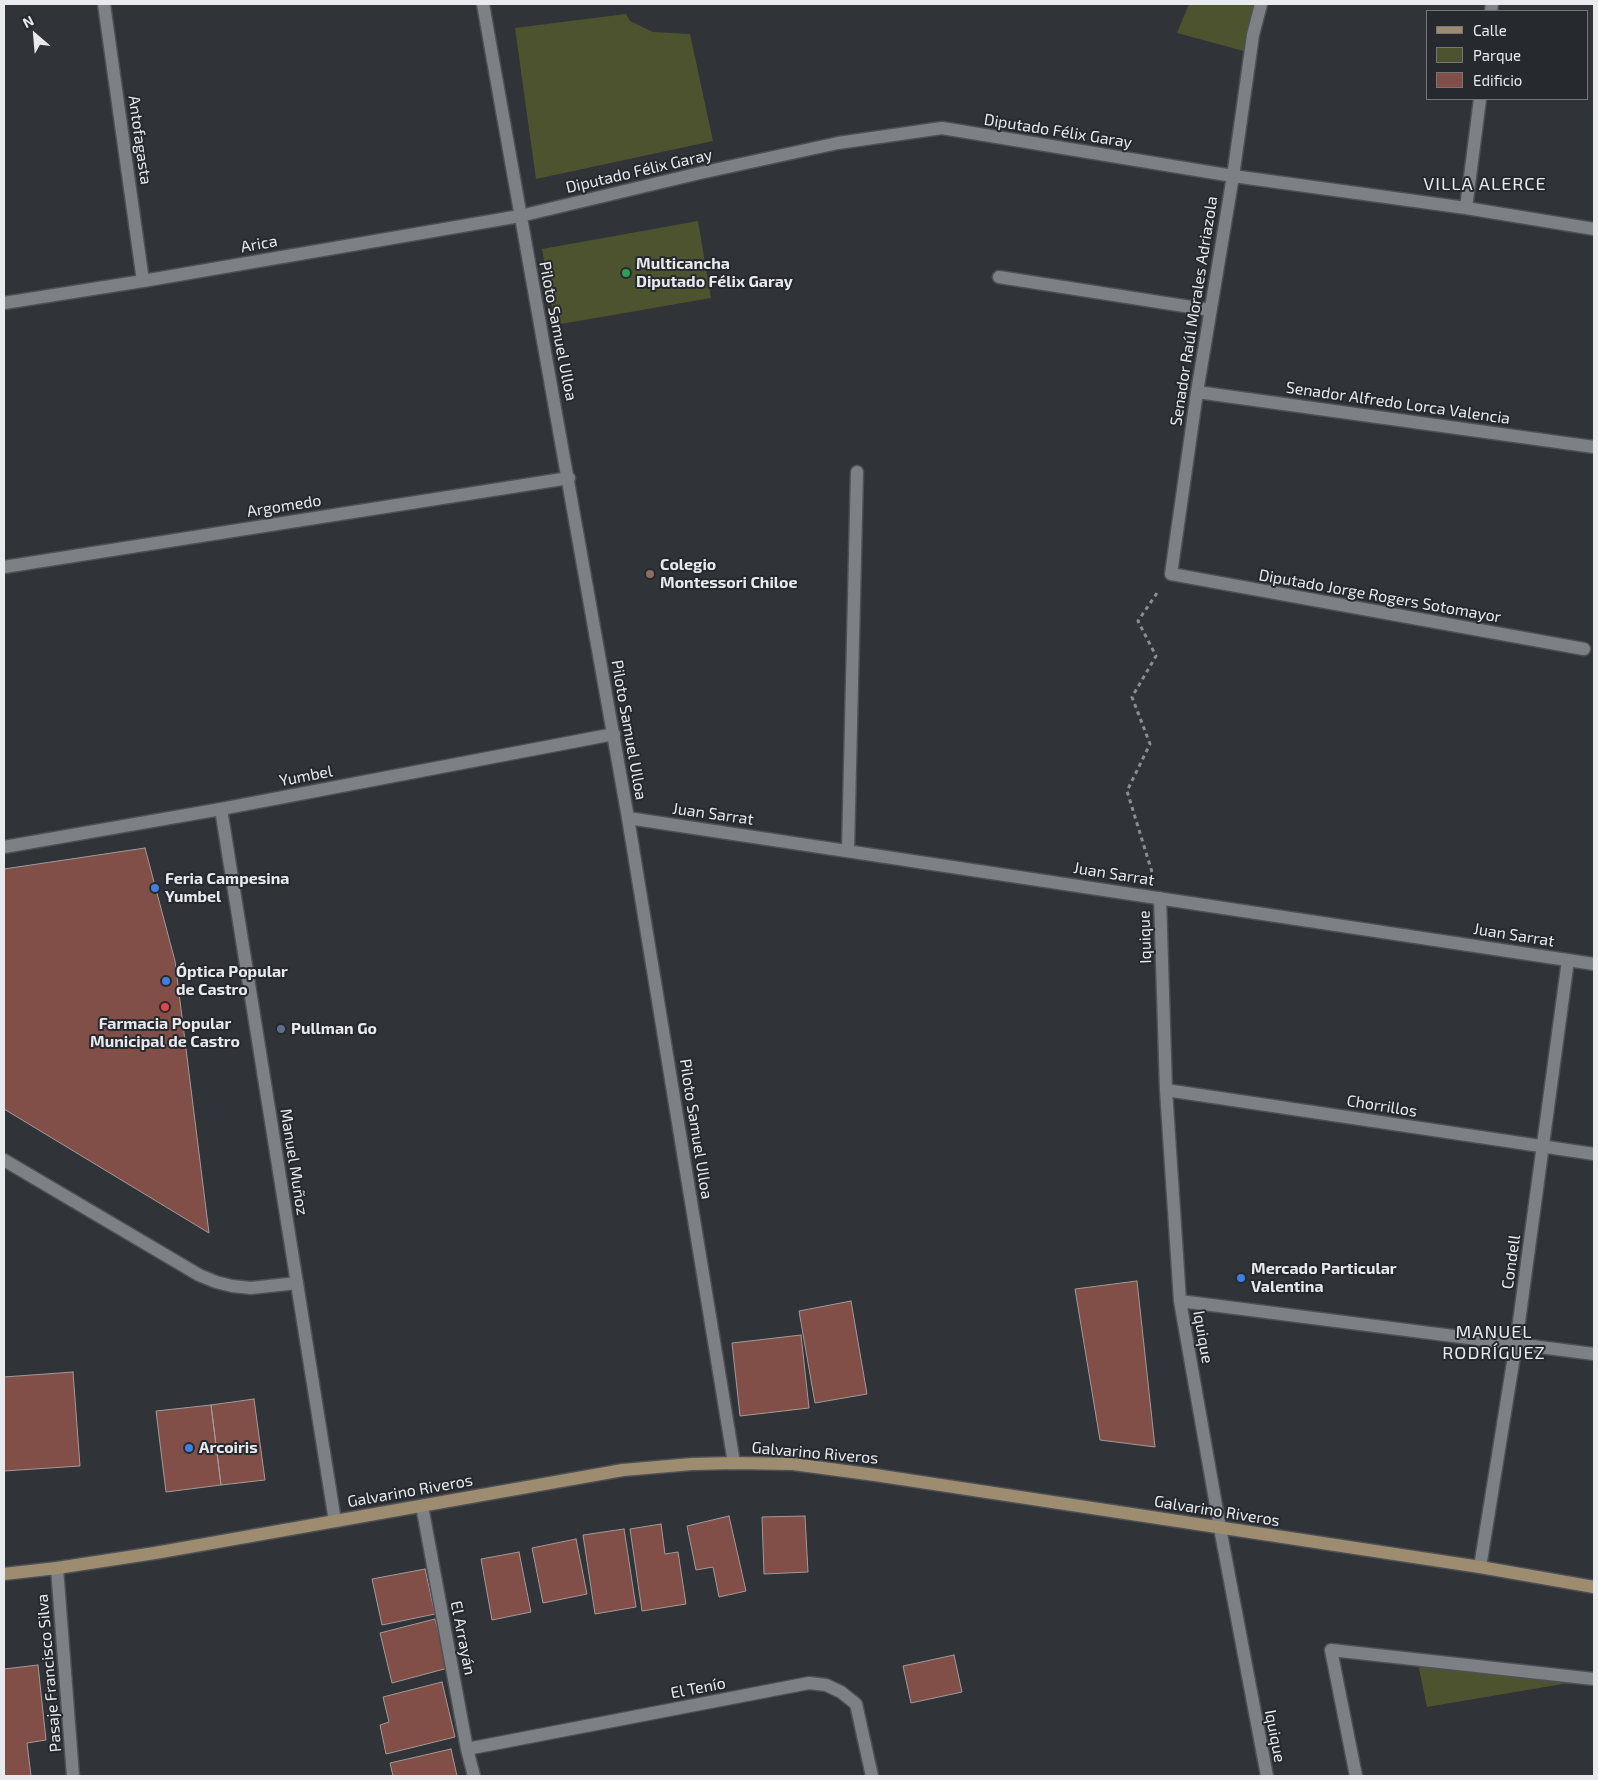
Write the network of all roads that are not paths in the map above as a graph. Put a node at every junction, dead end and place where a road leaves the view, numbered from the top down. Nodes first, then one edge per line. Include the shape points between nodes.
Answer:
1 (104, 4) edge
2 (483, 4) edge
3 (1261, 4) edge
4 (1480, 100) edge
5 (1233, 176) junction
6 (1466, 208) junction
7 (520, 216) junction
8 (1594, 229) edge
9 (1000, 277) dead end
10 (143, 281) junction
11 (4, 303) edge
12 (1210, 310) junction
13 (1197, 392) junction
14 (1594, 447) edge
15 (857, 472) dead end
16 (569, 478) junction
17 (4, 567) edge
18 (1171, 574) joint
19 (1584, 649) dead end
20 (614, 734) junction
21 (221, 809) junction
22 (628, 818) junction
23 (4, 847) edge
24 (848, 850) junction
25 (1160, 898) junction
26 (1568, 960) junction
27 (1594, 964) edge
28 (1166, 1090) junction
29 (1543, 1146) junction
30 (1594, 1154) edge
31 (4, 1160) edge
32 (297, 1283) junction
33 (1180, 1301) junction
34 (1516, 1344) junction
35 (1594, 1354) edge
36 (734, 1463) junction
37 (422, 1506) junction
38 (336, 1521) junction
39 (1220, 1528) junction
40 (1480, 1567) junction
41 (57, 1568) junction
42 (4, 1574) edge
43 (1594, 1587) edge
44 (1594, 1679) edge
45 (468, 1749) junction
46 (73, 1776) edge
47 (474, 1776) edge
48 (872, 1776) edge
49 (1267, 1776) edge
50 (1356, 1776) edge

1 - 10 street, Antofagasta
2 - 7 street, Piloto Samuel Ulloa
3 - 5 street, Senador Raúl Morales Adriazola via 1253,34
4 - 6 street
5 - 6 street, Diputado Félix Garay
5 - 7 street, Diputado Félix Garay via 942,128 838,143
5 - 12 street, Senador Raúl Morales Adriazola
6 - 8 street, Diputado Félix Garay
7 - 10 street, Arica
7 - 16 street, Piloto Samuel Ulloa
9 - 12 street
10 - 11 street, Arica
12 - 13 street, Senador Raúl Morales Adriazola
13 - 14 street, Senador Alfredo Lorca Valencia
13 - 18 street, Senador Raúl Morales Adriazola
15 - 24 street
16 - 17 street, Argomedo
16 - 20 street, Piloto Samuel Ulloa
18 - 19 street, Diputado Jorge Rogers Sotomayor
20 - 21 street, Yumbel
20 - 22 street, Piloto Samuel Ulloa
21 - 23 street, Yumbel
21 - 32 street, Manuel Muñoz
22 - 24 street, Juan Sarrat
22 - 36 street, Piloto Samuel Ulloa
24 - 25 street, Juan Sarrat
25 - 26 street, Juan Sarrat
25 - 28 street, Iquique
26 - 27 street, Juan Sarrat
26 - 29 street, Condell
28 - 29 street, Chorrillos
28 - 33 street, Iquique
29 - 30 street, Chorrillos
29 - 34 street, Condell
31 - 32 street via 216,1282 251,1288
32 - 38 street, Manuel Muñoz
33 - 34 street
33 - 39 street, Iquique
34 - 35 street
34 - 40 street, Condell
36 - 37 main road, Galvarino Riveros via 623,1470
36 - 39 main road, Galvarino Riveros via 794,1464
37 - 38 main road, Galvarino Riveros
37 - 45 street, El Arrayán
38 - 41 main road, Galvarino Riveros
39 - 40 main road, Galvarino Riveros
39 - 49 street, Iquique
40 - 43 main road, Galvarino Riveros
41 - 42 main road, Galvarino Riveros
41 - 46 street, Pasaje Francisco Silva
44 - 50 street via 1331,1650
45 - 47 street, El Arrayán
45 - 48 street, El Tenío via 809,1683 826,1685 856,1704

